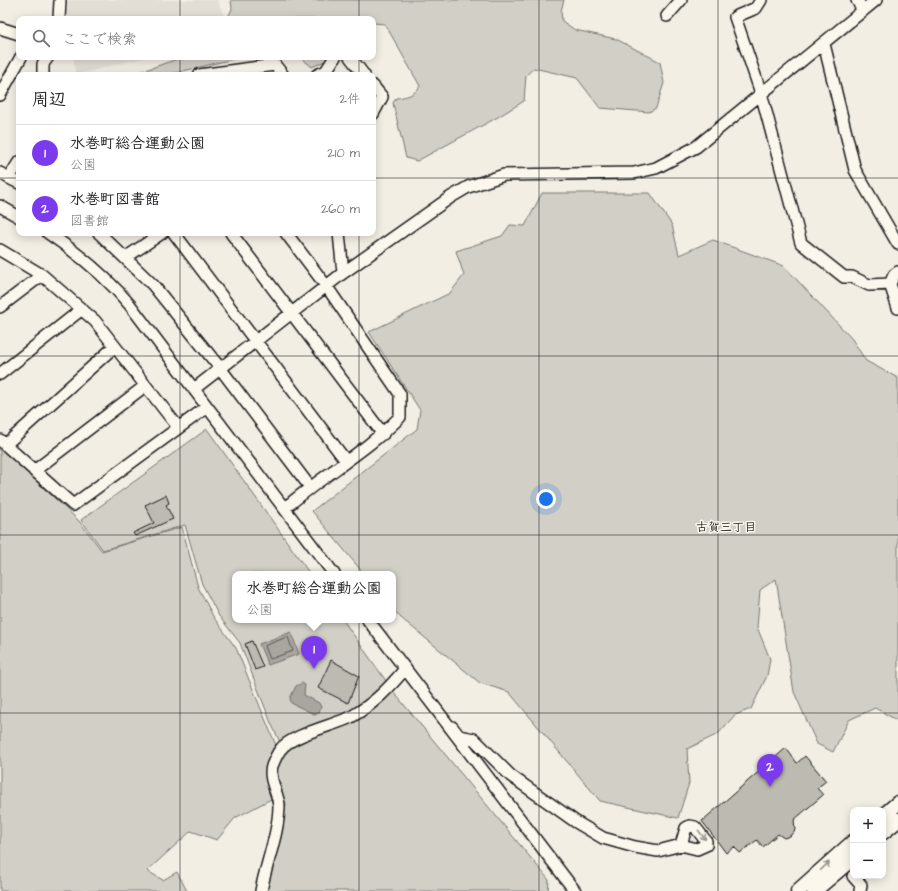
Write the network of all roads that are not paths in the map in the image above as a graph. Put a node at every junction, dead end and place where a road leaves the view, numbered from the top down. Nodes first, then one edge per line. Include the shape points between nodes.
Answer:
1 (681, 0) edge
2 (761, 0) edge
3 (857, 0) edge
4 (876, 0) edge
5 (60, 1) dead end
6 (863, 11) junction
7 (59, 16) edge
8 (667, 16) dead end
9 (0, 28) edge
10 (16, 33) edge
11 (824, 44) junction
12 (19, 60) edge
13 (46, 60) edge
14 (333, 60) edge
15 (352, 60) edge
16 (42, 72) edge
17 (229, 72) edge
18 (280, 72) edge
19 (324, 72) edge
20 (362, 72) edge
21 (376, 90) edge
22 (761, 93) junction
23 (0, 95) edge
24 (376, 108) edge
25 (16, 165) edge
26 (4, 175) edge
27 (16, 181) edge
28 (0, 206) edge
29 (16, 215) edge
30 (52, 236) edge
31 (102, 236) edge
32 (158, 236) edge
33 (176, 236) edge
34 (233, 236) edge
35 (288, 236) edge
36 (339, 236) edge
37 (898, 244) edge
38 (0, 250) edge
39 (125, 258) junction
40 (898, 272) edge
41 (343, 273) junction
42 (42, 275) junction
43 (890, 284) junction
44 (327, 287) junction
45 (0, 307) edge
46 (898, 308) edge
47 (82, 309) junction
48 (291, 313) junction
49 (256, 341) junction
50 (114, 347) junction
51 (220, 368) junction
52 (0, 374) edge
53 (145, 386) junction
54 (194, 389) junction
55 (207, 407) junction
56 (178, 427) junction
57 (383, 434) junction
58 (3, 443) edge
59 (346, 461) junction
60 (34, 471) junction
61 (310, 487) junction
62 (285, 508) junction
63 (332, 571) edge
64 (370, 623) edge
65 (405, 669) junction
66 (452, 727) junction
67 (898, 803) edge
68 (886, 813) edge
69 (898, 820) edge
70 (886, 830) edge
71 (852, 843) edge
72 (681, 845) dead end
73 (850, 870) edge
74 (857, 879) edge
75 (260, 891) edge
76 (575, 891) edge
77 (798, 891) edge
78 (814, 891) edge
79 (860, 891) edge

1 - 8 street
2 - 22 street via 756,8 735,17
3 - 6 street
4 - 6 street
5 - 7 street
6 - 11 street
9 - 10 street
11 - 22 street
11 - 37 street via 855,170
12 - 23 street
13 - 16 street
14 - 19 street
15 - 20 street
17 - 18 street via 275,66
21 - 24 street via 382,97
22 - 41 street via 696,147 656,168 634,173 504,175 468,187
22 - 43 street via 801,243 844,277 852,277 869,285
25 - 26 street
26 - 27 street
28 - 29 street
30 - 54 street via 89,262 111,282
31 - 39 street
32 - 39 street
33 - 49 street
34 - 48 street
35 - 44 street
36 - 41 street
38 - 42 street
39 - 51 street via 153,285
40 - 43 street
41 - 44 street
42 - 45 street
42 - 47 street
43 - 46 street
44 - 48 street
44 - 57 street via 400,394 400,417
47 - 50 street via 95,321
47 - 52 street
48 - 49 street
48 - 57 street
49 - 51 street
49 - 59 street
50 - 53 street
50 - 58 street
51 - 54 street
51 - 61 street
53 - 56 street
53 - 60 street
54 - 55 street
55 - 56 street
55 - 62 street
56 - 60 street via 73,505
57 - 59 street
58 - 60 street
59 - 61 street
61 - 62 street
62 - 63 street
64 - 65 street
65 - 66 street
65 - 75 street via 380,698 350,717 280,748 272,768 279,804 275,832
66 - 72 street via 459,736 474,739 510,776 603,838 658,851
66 - 76 street
67 - 68 main road
69 - 70 main road
77 -> 71 main road
73 - 78 main road
74 - 79 street via 861,885

